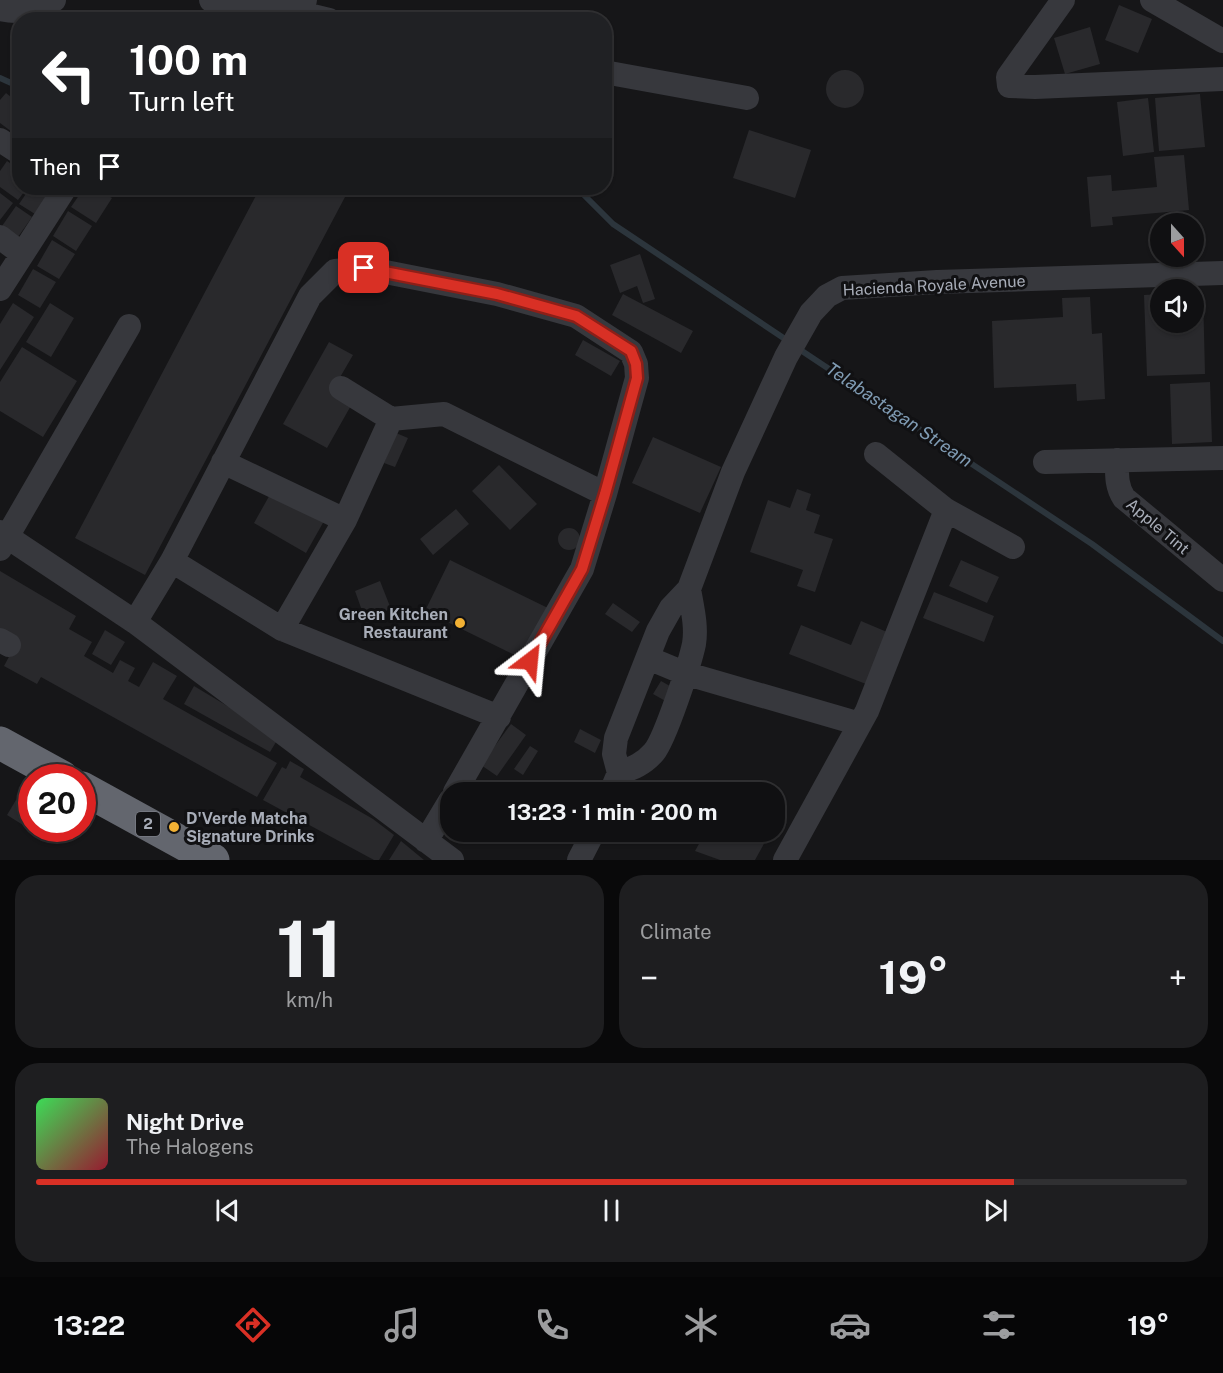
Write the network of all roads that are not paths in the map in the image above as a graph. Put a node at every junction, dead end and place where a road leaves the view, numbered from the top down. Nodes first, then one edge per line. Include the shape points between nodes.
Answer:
1 (54, 0) edge
2 (211, 0) edge
3 (1063, 0) edge
4 (1152, 0) edge
5 (300, 6) edge
6 (0, 9) edge
7 (1223, 41) edge
8 (612, 73) edge
9 (1223, 79) edge
10 (747, 98) dead end
11 (60, 195) edge
12 (0, 237) edge
13 (22, 254) junction
14 (1223, 273) edge
15 (0, 289) edge
16 (129, 326) dead end
17 (341, 388) dead end
18 (391, 418) junction
19 (876, 454) dead end
20 (1223, 458) edge
21 (1117, 460) junction
22 (222, 462) junction
23 (1045, 462) dead end
24 (605, 494) junction
25 (946, 510) junction
26 (345, 520) junction
27 (2, 539) edge
28 (1013, 547) dead end
29 (172, 561) junction
30 (1223, 580) edge
31 (689, 589) junction
32 (135, 622) junction
33 (282, 629) junction
34 (648, 658) junction
35 (684, 673) junction
36 (499, 717) junction
37 (860, 724) junction
38 (3, 750) edge
39 (34, 764) edge
40 (461, 782) edge
41 (615, 782) edge
42 (616, 782) edge
43 (96, 796) edge
44 (440, 818) edge
45 (426, 841) junction
46 (588, 842) edge
47 (213, 860) edge
48 (452, 860) edge
49 (579, 860) edge
50 (785, 860) edge

1 - 6 street via 38,9
2 - 5 street via 235,6
3 - 9 street via 1008,77 1008,86
4 - 7 street
8 - 10 street
11 - 13 street
12 - 13 street
13 - 15 street
14 - 31 street, Hacienda Royale Avenue via 937,282 842,288 827,296 811,313 786,357 733,472
16 - 27 street
17 - 18 street
18 - 24 street via 444,414
18 - 26 street
19 - 25 street
20 - 21 street
21 - 23 street
21 - 30 street, Apple Tint via 1117,482 1124,498
22 - 24 street via 310,296 335,271 364,268 497,294 576,316 631,351 637,378
22 - 26 street
22 - 29 street
24 - 36 street via 582,569
25 - 28 street
25 - 37 street
26 - 33 street
27 - 32 street
29 - 32 street
29 - 33 street
31 - 34 street, Hacienda Royale Avenue via 671,608
31 - 35 street, Hacienda Royale Avenue via 694,644
32 - 45 street
33 - 36 street
34 - 35 street
34 - 41 street, Hacienda Royale Avenue via 616,738
35 - 37 street
35 - 42 street, Hacienda Royale Avenue via 656,751
36 - 40 street
37 - 50 street
38 - 39 highway
43 - 47 highway, 2
44 - 45 street
45 - 48 street
46 - 49 street

